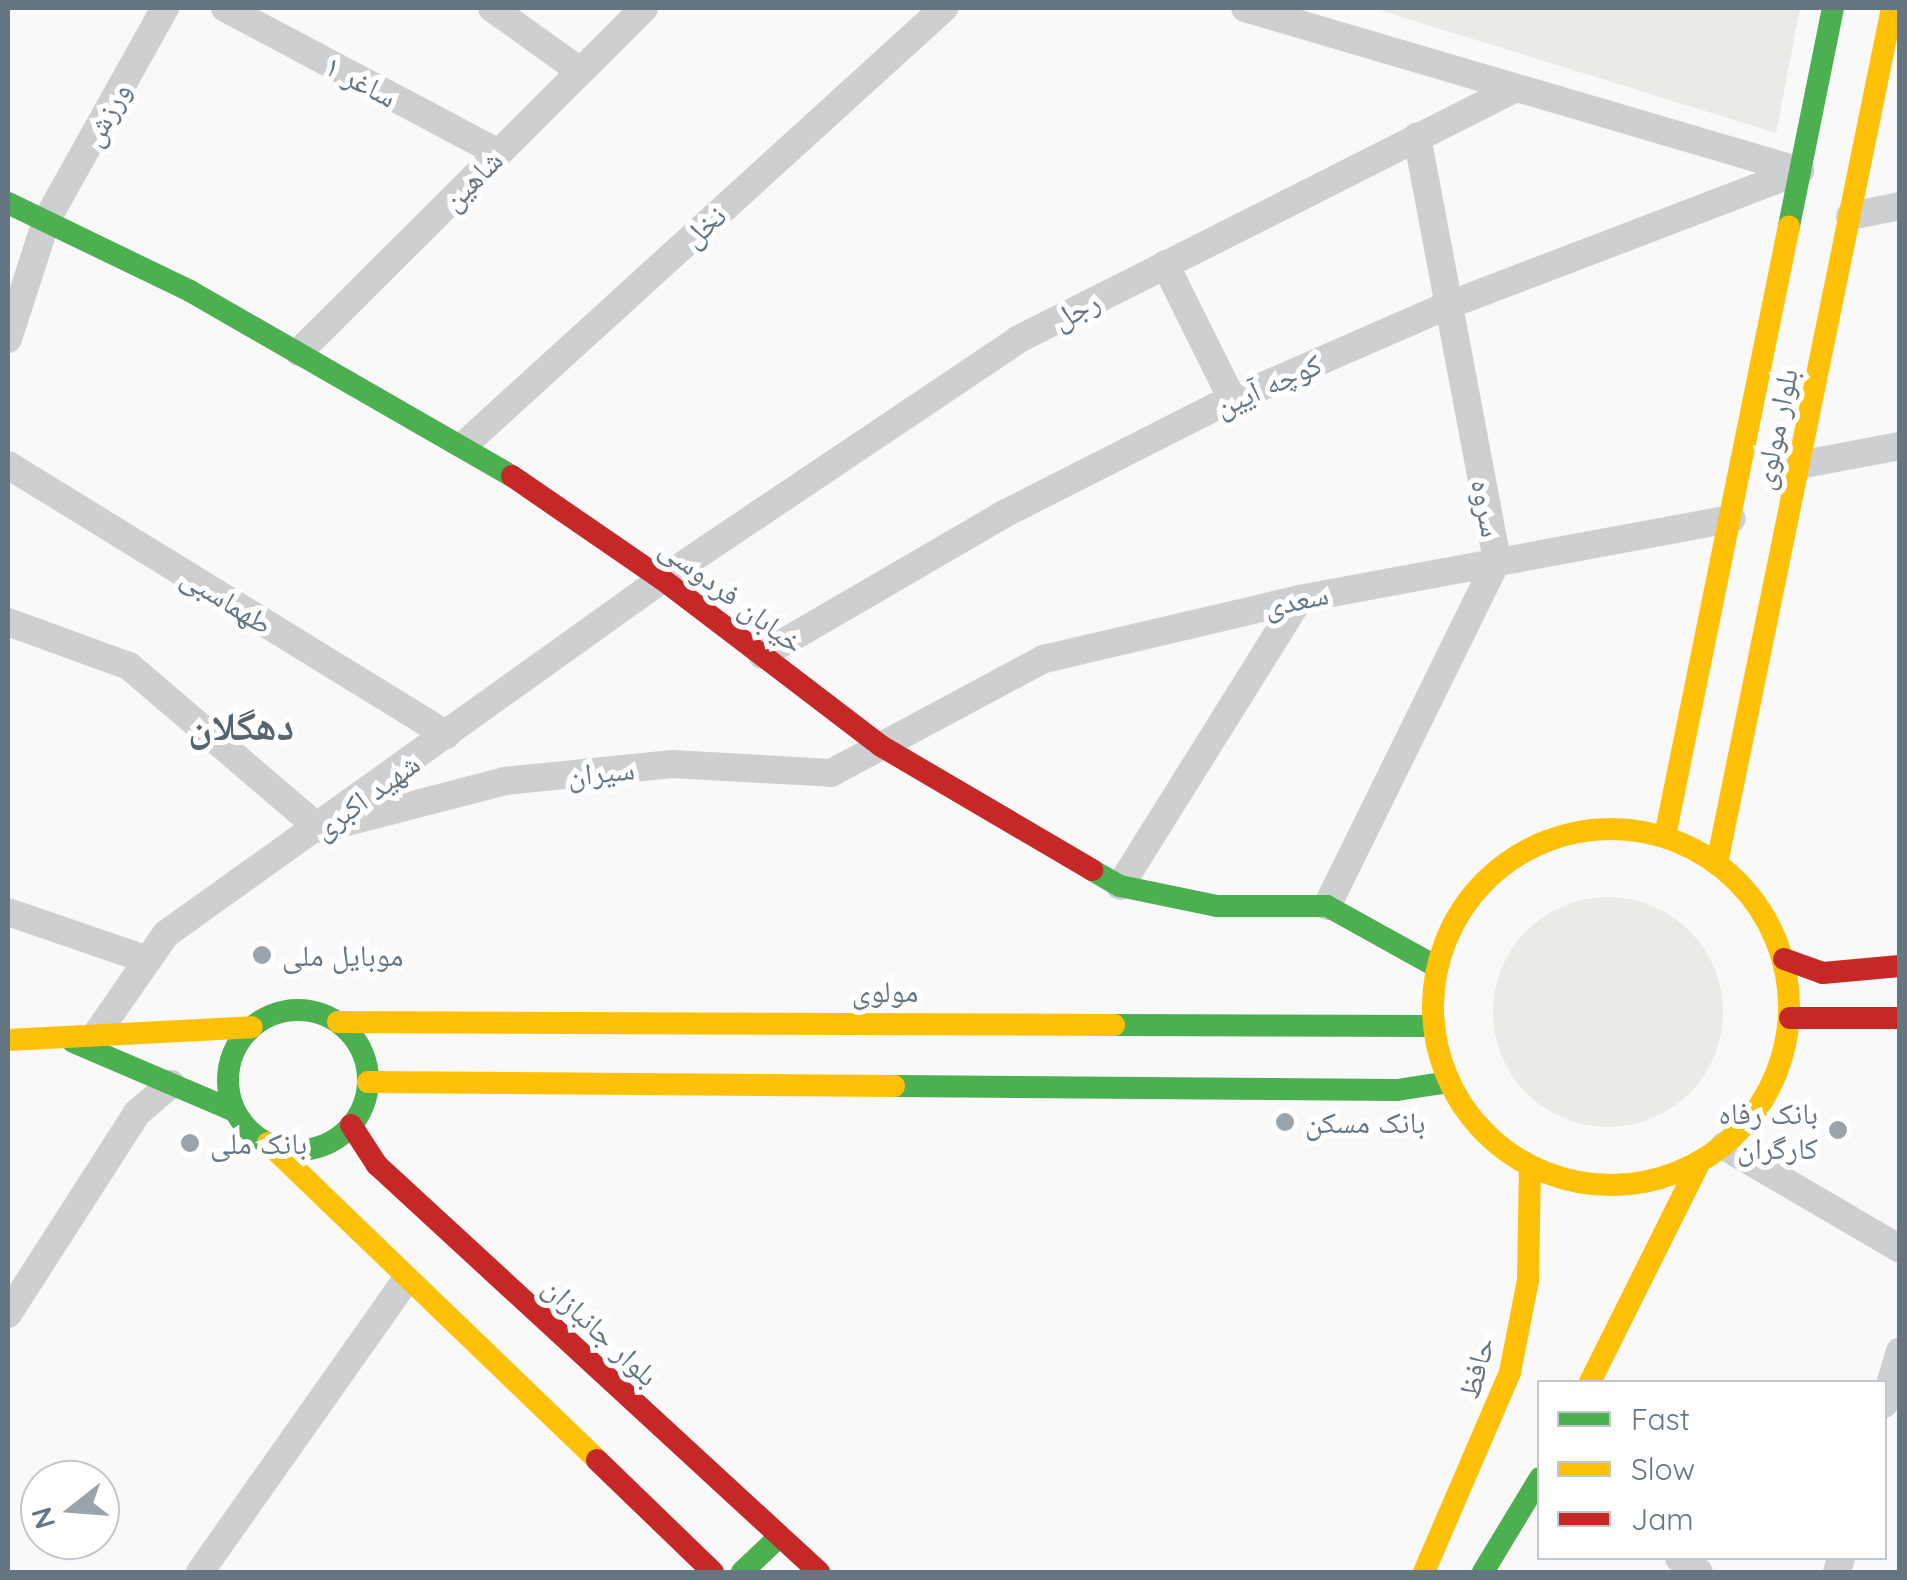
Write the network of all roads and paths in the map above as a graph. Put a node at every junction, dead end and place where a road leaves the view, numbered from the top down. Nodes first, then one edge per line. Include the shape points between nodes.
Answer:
1 (165, 8) edge
2 (225, 8) edge
3 (492, 8) edge
4 (644, 8) edge
5 (944, 8) edge
6 (1244, 8) edge
7 (1833, 8) edge
8 (1892, 8) edge
9 (1891, 50) edge
10 (580, 72) junction
11 (1516, 88) junction
12 (1417, 136) junction
13 (498, 153) junction
14 (1828, 176) junction
15 (8, 203) edge
16 (1900, 206) edge
17 (1850, 216) junction
18 (46, 221) junction
19 (1165, 264) junction
20 (1448, 305) junction
21 (8, 339) edge
22 (299, 352) junction
23 (1233, 400) junction
24 (465, 444) junction
25 (1900, 446) edge
26 (8, 464) edge
27 (1799, 465) junction
28 (1732, 519) junction
29 (1497, 560) junction
30 (662, 579) junction
31 (1299, 599) junction
32 (8, 622) edge
33 (762, 655) junction
34 (447, 735) junction
35 (882, 746) junction
36 (320, 829) junction
37 (1665, 836) junction
38 (1718, 863) junction
39 (1120, 886) junction
40 (1327, 906) junction
41 (8, 912) edge
42 (148, 960) junction
43 (1784, 960) junction
44 (1436, 966) junction
45 (1900, 966) edge
46 (1790, 1018) junction
47 (1900, 1018) edge
48 (338, 1022) junction
49 (1433, 1026) junction
50 (252, 1027) junction
51 (96, 1036) junction
52 (65, 1038) junction
53 (8, 1040) edge
54 (368, 1082) junction
55 (1449, 1082) junction
56 (171, 1084) junction
57 (236, 1112) junction
58 (351, 1125) junction
59 (268, 1143) junction
60 (1724, 1146) junction
61 (1699, 1163) junction
62 (1530, 1166) junction
63 (1900, 1250) edge
64 (406, 1280) junction
65 (8, 1314) edge
66 (1900, 1351) edge
67 (1591, 1380) edge
68 (1887, 1394) edge
69 (1537, 1483) edge
70 (780, 1536) junction
71 (200, 1572) edge
72 (713, 1572) edge
73 (742, 1572) edge
74 (819, 1572) edge
75 (1424, 1572) edge
76 (1483, 1572) edge

1 - 18 street, ورزش
2 - 13 street, ساغر ۱
3 - 10 street
4 - 10 street, شاهین
5 - 24 street, نخل
6 - 11 street
7 - 14 street, بلوار مولوی
8 - 9 street, بلوار مولوی
9 - 14 street, بلوار مولوی
10 - 13 street, شاهین
11 - 12 street, رجل
11 - 14 street
12 - 19 street, رجل
12 - 20 street, سروه
13 - 22 street, شاهین
14 - 17 street, بلوار مولوی
14 - 20 street, کوچه آیین
14 - 28 street, بلوار مولوی
15 - 18 street, خیابان فردوسی
16 - 17 street
17 - 27 street, بلوار مولوی
18 - 21 street, ورزش
18 - 22 street, خیابان فردوسی
19 - 23 street
19 - 30 street, رجل via 1016,340
20 - 23 street, کوچه آیین
20 - 29 street, سروه
22 - 24 street, خیابان فردوسی
23 - 33 street, کوچه آیین via 1004,514
24 - 30 street, خیابان فردوسی
25 - 27 street
26 - 34 street, طهماسبی
27 - 38 street, بلوار مولوی
28 - 29 street, سعدی
28 - 37 street, بلوار مولوی
29 - 31 street, سعدی
29 - 40 street, سروه
30 - 33 street, خیابان فردوسی
30 - 34 street, شهید اکبری
31 - 35 street, سعدی via 1044,658
31 - 39 street
32 - 36 street via 129,666
33 - 35 street, خیابان فردوسی
34 - 36 street, شهید اکبری
35 - 36 street, سیران via 831,772 672,764 505,781
35 - 39 street, خیابان فردوسی
36 - 42 street, شهید اکبری via 166,934
37 - 38 street
37 - 44 street via 1607,827 1549,838 1498,867 1459,912
38 - 43 street via 1759,906
39 - 40 street, خیابان فردوسی via 1217,906
40 - 44 street, خیابان فردوسی
41 - 42 street
42 - 51 street, شهید اکبری
43 - 45 street via 1823,973
43 - 46 street
44 - 49 street
46 - 47 street
46 - 60 street via 1772,1081 1757,1110
48 - 49 street, مولوی
48 - 50 street via 294,1010
48 - 54 street via 365,1059
49 - 55 street
50 - 51 street
50 - 57 street via 229,1067
51 - 52 street
52 - 53 street
52 - 56 street
54 - 55 street via 1397,1090
54 - 58 street
55 - 62 street via 1482,1131
56 - 57 street
56 - 65 street via 137,1114
57 - 59 street
58 - 59 street via 313,1148
58 - 70 street, بلوار جانبازان via 376,1165
59 - 64 street
60 - 61 street
60 - 63 street
61 - 62 street via 1625,1184 1585,1184
61 - 67 street
62 - 75 street, حافظ via 1528,1280 1510,1372
64 - 71 street
64 - 72 street
66 - 68 street
69 - 76 street
70 - 73 street
70 - 74 street, بلوار جانبازان

